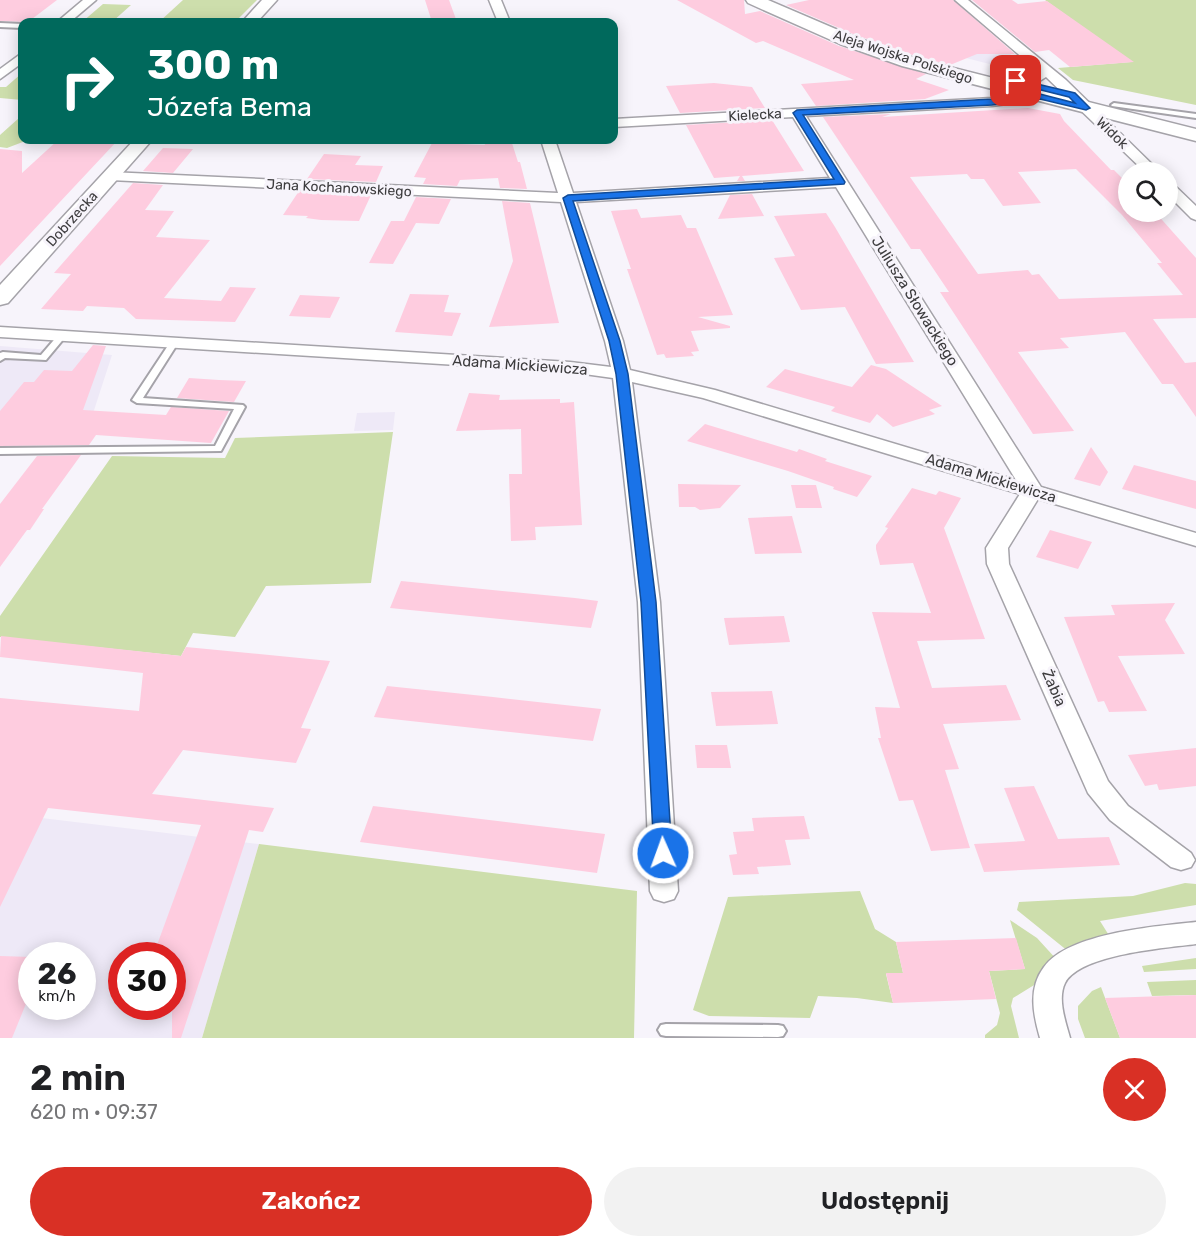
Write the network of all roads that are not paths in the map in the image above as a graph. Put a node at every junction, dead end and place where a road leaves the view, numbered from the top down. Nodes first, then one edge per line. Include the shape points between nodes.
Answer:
1 (90, 0) edge
2 (270, 0) edge
3 (495, 0) edge
4 (754, 0) edge
5 (776, 0) edge
6 (961, 0) edge
7 (68, 18) edge
8 (253, 18) edge
9 (502, 18) edge
10 (0, 25) edge
11 (18, 26) edge
12 (18, 60) edge
13 (1046, 71) junction
14 (0, 75) edge
15 (1016, 81) junction
16 (1040, 96) junction
17 (1079, 101) junction
18 (1114, 105) junction
19 (797, 113) junction
20 (1196, 116) edge
21 (618, 123) edge
22 (1196, 124) edge
23 (1196, 135) edge
24 (139, 144) edge
25 (549, 144) edge
26 (1143, 162) edge
27 (110, 176) junction
28 (840, 182) junction
29 (1178, 196) edge
30 (568, 198) junction
31 (1192, 208) edge
32 (0, 298) edge
33 (0, 332) edge
34 (62, 336) junction
35 (174, 343) junction
36 (0, 358) edge
37 (622, 374) junction
38 (0, 451) edge
39 (1033, 490) junction
40 (1196, 540) edge
41 (1181, 860) dead end
42 (664, 891) dead end
43 (1196, 933) edge
44 (666, 1030) dead end
45 (778, 1031) dead end
46 (1055, 1038) edge

1 - 7 street
2 - 8 street
3 - 9 street
4 - 16 main road, Aleja Wojska Polskiego via 863,47
5 - 15 main road, Aleja Wojska Polskiego via 888,46
6 - 13 street, Widok
10 - 11 lane
12 - 14 street
13 - 15 street via 1038,78
13 - 17 street, Widok
15 - 17 main road, Aleja Wojska Polskiego
16 - 17 main road, Aleja Wojska Polskiego
16 - 19 street, Kielecka
17 - 18 main road, Aleja Wojska Polskiego
17 - 23 main road, Aleja Wojska Polskiego
17 - 26 street, Widok
18 - 20 lane
18 - 22 main road, Aleja Wojska Polskiego
19 - 21 street, Kielecka
19 - 28 street, Juliusza Słowackiego
24 - 27 street, Dobrzecka
25 - 30 street
27 - 30 street, Jana Kochanowskiego
27 - 32 street, Dobrzecka
28 - 30 street, Jana Kochanowskiego
28 - 39 street, Juliusza Słowackiego
29 - 31 street
30 - 37 street
33 - 34 street, Adama Mickiewicza
34 - 35 street, Adama Mickiewicza
34 - 36 lane via 43,358
35 - 37 street, Adama Mickiewicza
35 - 38 lane via 137,400 240,407 218,449
37 - 39 street, Adama Mickiewicza via 708,394
37 - 42 street via 649,602
39 - 40 street, Adama Mickiewicza
39 - 41 street, Żabia via 997,548 998,564 1097,786 1119,813
43 - 46 street via 1117,944 1070,959 1053,976 1047,998
44 - 45 lane

